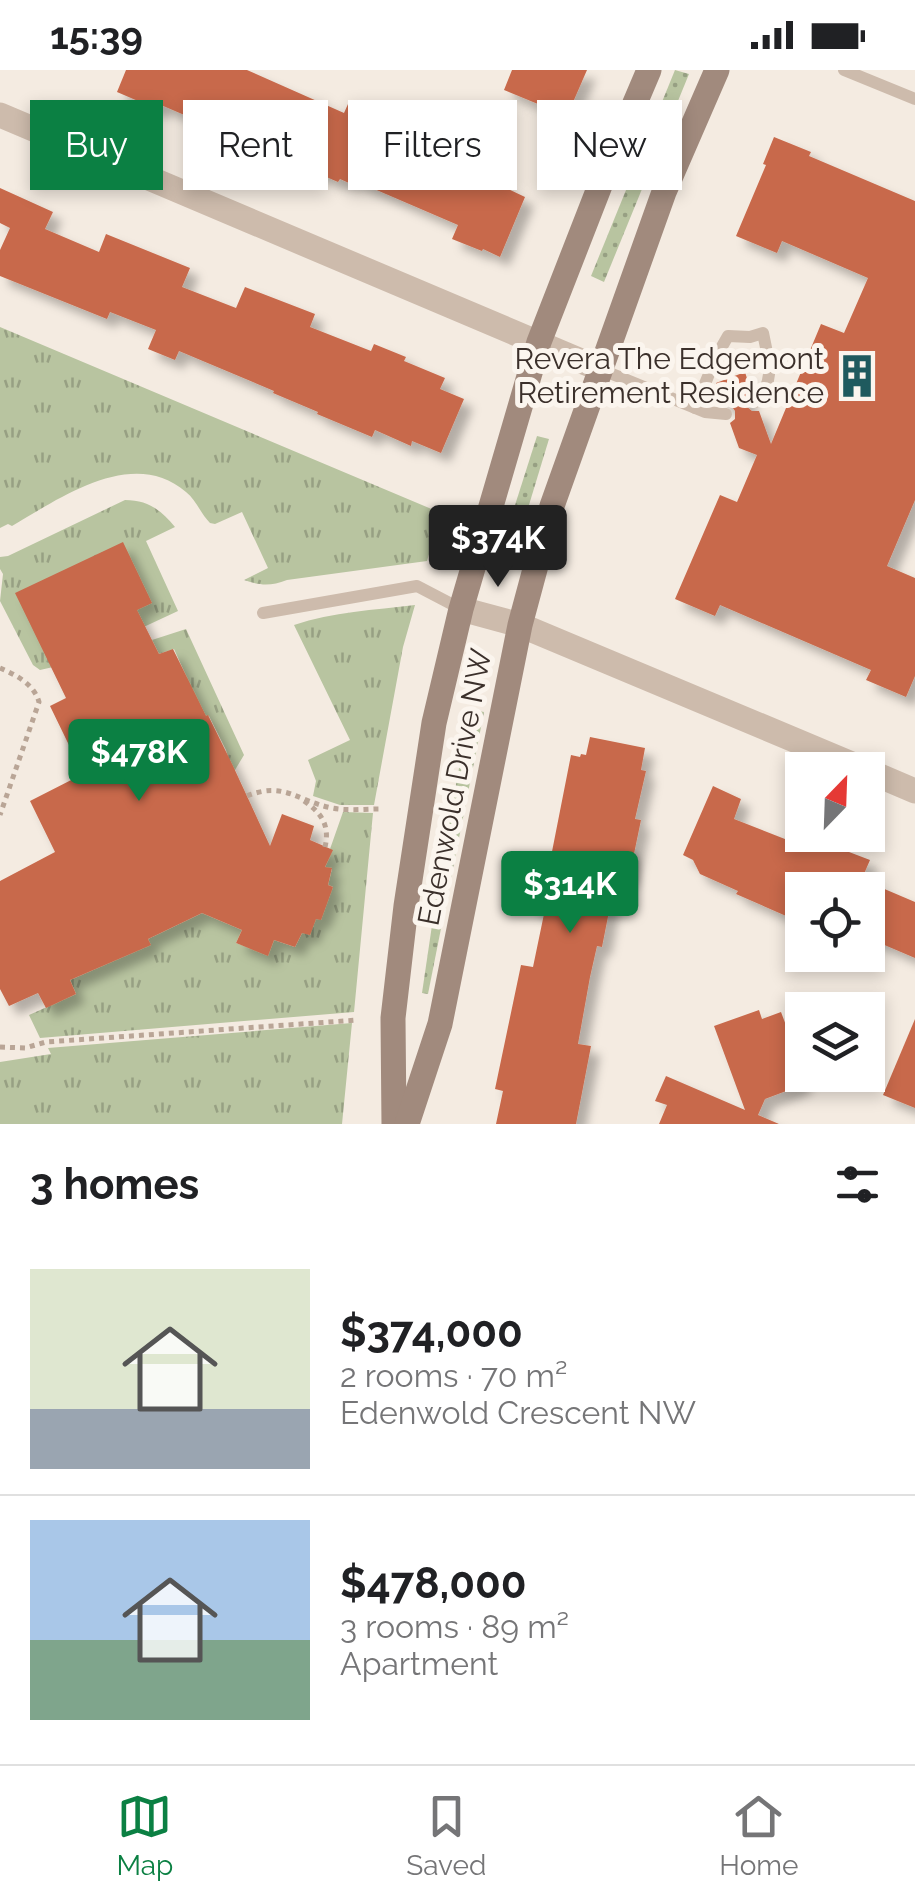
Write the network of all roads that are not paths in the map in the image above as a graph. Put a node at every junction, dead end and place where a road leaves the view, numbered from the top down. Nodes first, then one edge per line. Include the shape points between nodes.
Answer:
1 (649, 70) edge
2 (717, 70) edge
3 (844, 70) edge
4 (915, 99) edge
5 (0, 115) edge
6 (538, 342) junction
7 (600, 369) junction
8 (755, 402) dead end
9 (695, 408) junction
10 (726, 414) dead end
11 (461, 609) junction
12 (263, 614) dead end
13 (520, 625) junction
14 (824, 752) edge
15 (885, 778) edge
16 (915, 790) edge
17 (394, 1124) edge
18 (408, 1124) edge

1 - 6 street, Edenwold Drive NW
2 - 7 street, Edenwold Drive NW
3 - 4 lane
5 - 6 street
6 - 7 street
6 - 11 street, Edenwold Drive NW
7 - 9 lane
7 - 13 street, Edenwold Drive NW
8 - 9 lane via 771,376 762,334 728,336
9 - 10 lane
11 - 12 lane via 417,586
11 - 13 street
11 - 17 street, Edenwold Drive NW via 434,723 406,906 393,1018
13 - 14 street
13 - 18 street, Edenwold Drive NW via 440,1024
15 - 16 street

